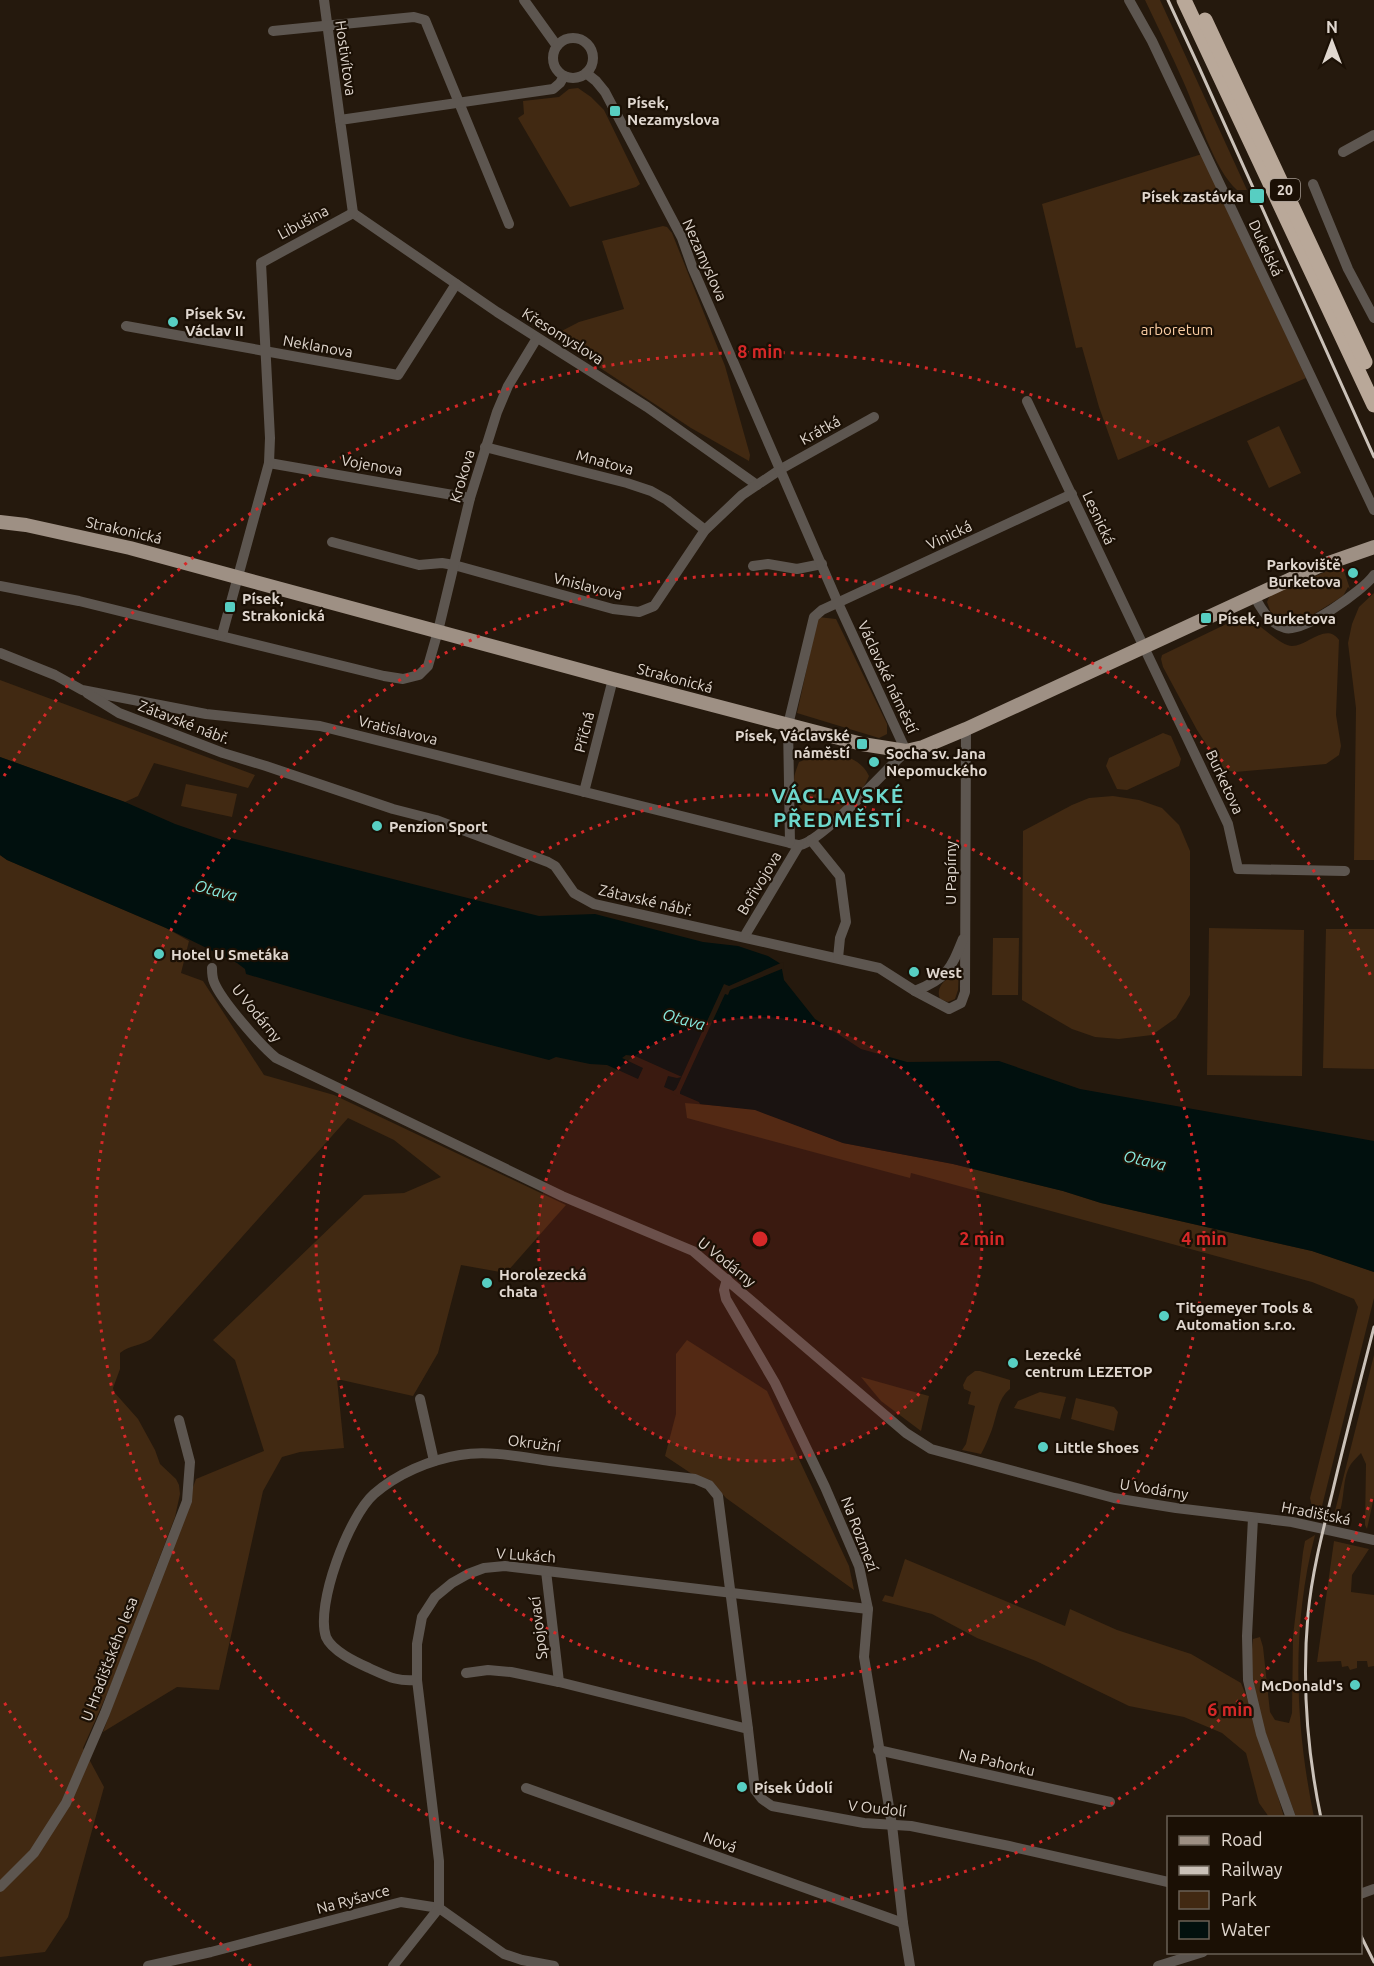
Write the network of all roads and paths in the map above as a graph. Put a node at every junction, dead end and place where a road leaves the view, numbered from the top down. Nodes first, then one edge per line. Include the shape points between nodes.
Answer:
1 (324, 0) edge
2 (524, 0) edge
3 (1129, 0) edge
4 (1184, 0) edge
5 (1195, 0) edge
6 (326, 25) junction
7 (273, 31) dead end
8 (557, 46) junction
9 (586, 73) junction
10 (564, 76) junction
11 (459, 103) junction
12 (340, 120) junction
13 (1374, 135) edge
14 (1343, 152) dead end
15 (1312, 184) dead end
16 (352, 213) junction
17 (509, 224) dead end
18 (456, 284) junction
19 (1374, 318) edge
20 (126, 326) dead end
21 (537, 338) junction
22 (265, 352) junction
23 (1374, 381) edge
24 (1026, 401) dead end
25 (1374, 405) edge
26 (874, 417) dead end
27 (485, 447) junction
28 (269, 463) junction
29 (781, 469) junction
30 (757, 485) junction
31 (1072, 494) junction
32 (470, 498) junction
33 (1374, 510) edge
34 (0, 522) edge
35 (705, 530) junction
36 (332, 542) dead end
37 (1374, 547) edge
38 (822, 564) junction
39 (454, 565) junction
40 (753, 566) dead end
41 (1374, 575) edge
42 (239, 576) junction
43 (0, 586) edge
44 (1254, 595) junction
45 (838, 603) junction
46 (438, 631) junction
47 (222, 635) junction
48 (1144, 648) junction
49 (0, 653) edge
50 (613, 679) junction
51 (82, 690) junction
52 (789, 724) junction
53 (966, 729) junction
54 (906, 751) junction
55 (584, 792) junction
56 (811, 840) junction
57 (795, 844) junction
58 (1345, 872) dead end
59 (965, 934) junction
60 (744, 937) junction
61 (838, 958) junction
62 (212, 968) dead end
63 (915, 991) junction
64 (949, 1009) joint
65 (727, 1279) junction
66 (420, 1399) dead end
67 (179, 1420) dead end
68 (434, 1461) junction
69 (1253, 1518) junction
70 (1374, 1540) edge
71 (546, 1570) junction
72 (731, 1593) junction
73 (868, 1609) junction
74 (466, 1673) dead end
75 (417, 1680) junction
76 (559, 1682) junction
77 (748, 1729) junction
78 (878, 1750) junction
79 (526, 1788) dead end
80 (1110, 1802) dead end
81 (1290, 1816) edge
82 (892, 1825) junction
83 (1167, 1882) edge
84 (0, 1887) edge
85 (439, 1908) junction
86 (903, 1923) junction
87 (1200, 1954) edge
88 (148, 1966) edge
89 (393, 1966) edge
90 (554, 1966) edge
91 (910, 1966) edge
92 (1158, 1966) edge

1 - 6 street, Hostivítova
2 - 8 street
3 - 33 street, Dukelská
4 - 25 highway, 20
5 - 23 highway, 20
6 - 7 street
6 - 11 street via 420,17 425,20
6 - 12 street, Hostivítova
8 - 9 street via 570,39 584,41 593,60
8 - 10 street via 554,66
9 - 10 street via 572,78
9 - 29 street, Nezamyslova via 605,92 681,238
10 - 11 street via 553,89
11 - 12 street
11 - 17 street
12 - 16 street, Libušina
13 - 14 street
15 - 19 street via 1348,269
16 - 18 street, Křesomyslova
16 - 22 street, Libušina via 261,262
18 - 21 street, Křesomyslova
18 - 22 street, Neklanova via 398,375
20 - 22 street, Neklanova
21 - 27 street, Krokova via 508,386
21 - 30 street, Křesomyslova via 647,407
22 - 28 street, Libušina
24 - 31 street, Lesnická
26 - 29 street, Krátká
27 - 32 street, Krokova
27 - 35 street, Mnatova via 651,491
28 - 32 street, Vojenova
28 - 42 street, Libušina
29 - 30 street, Vnislavova
29 - 38 street, Nezamyslova
30 - 35 street, Vnislavova
31 - 45 street, Vinická
31 - 48 street, Lesnická
32 - 39 street, Krokova
34 - 42 main road, Strakonická via 130,548
35 - 39 street, Vnislavova via 654,606 639,612 613,609
36 - 39 street, Vnislavova via 419,565
37 - 44 main road
38 - 40 street via 796,569 768,564
38 - 45 street, Václavské náměstí
39 - 46 street, Krokova
41 - 44 street via 1343,603 1296,628 1276,625
42 - 46 main road, Strakonická
42 - 47 street
43 - 47 street
44 - 48 main road
45 - 52 street via 817,613 811,623
45 - 54 street, Václavské náměstí
46 - 47 street via 428,666 419,675 403,680
46 - 50 main road, Strakonická
48 - 53 main road
48 - 58 street, Burketova via 1228,824 1238,869
49 - 51 street, Vratislavova
50 - 52 main road, Strakonická
50 - 55 street, Příčná
51 - 55 street, Vratislavova via 206,714 320,726
51 - 60 street, Zátavské nábř. via 119,713 223,753 436,820 548,862 570,888 594,904
52 - 54 main road, Strakonická via 862,744
52 - 57 street
53 - 54 main road
53 - 59 street, U Papírny
54 - 56 street, Václavské náměstí
55 - 57 street, Vratislavova
56 - 57 street, Václavské náměstí
56 - 61 street via 840,876 846,922
57 - 60 street, Bořivojova
59 - 63 street via 948,972
59 - 64 street, U Papírny via 965,992 961,1003
60 - 61 street, Zátavské nábř.
61 - 63 street, Zátavské nábř. via 879,968
62 - 65 street, U Vodárny via 214,982 223,997 262,1047 276,1058 554,1193 693,1251
63 - 64 street, Zátavské nábř.
65 - 69 street, U Vodárny via 906,1433 932,1449 1114,1498
65 - 73 street, Na Rozmezí via 726,1299 775,1383 825,1487 859,1566
66 - 68 street
67 - 84 street, U Hradišťského lesa via 190,1462 187,1501 66,1803 34,1853
68 - 72 street, Okružní via 495,1454 695,1479 709,1485 718,1496
68 - 75 street, Okružní via 400,1475 372,1495 350,1526 336,1562 323,1618 327,1638 342,1654 386,1676
69 - 70 street, Hradišťská
69 - 81 street via 1248,1680 1261,1734
71 - 72 street, V Lukách
71 - 75 street, V Lukách via 484,1568 452,1583 435,1597 422,1617
71 - 76 street, Spojovací
72 - 73 street, V Lukách
72 - 77 street, Okružní
73 - 78 street, Na Rozmezí via 864,1657
74 - 76 street via 511,1672
75 - 85 street, V Lukách via 439,1861
76 - 77 street
77 - 82 street, V Oudolí via 754,1790 772,1806
78 - 80 street, Na Pahorku
78 - 82 street, Na Rozmezí
79 - 86 street, Nová
82 - 83 street, V Oudolí via 1009,1846
82 - 86 street, Na Rozmezí
85 - 88 street, Na Ryšavce via 401,1902
85 - 89 street
85 - 90 street, Na Ryšavce via 504,1954
86 - 91 street, Na Rozmezí
87 - 92 street

